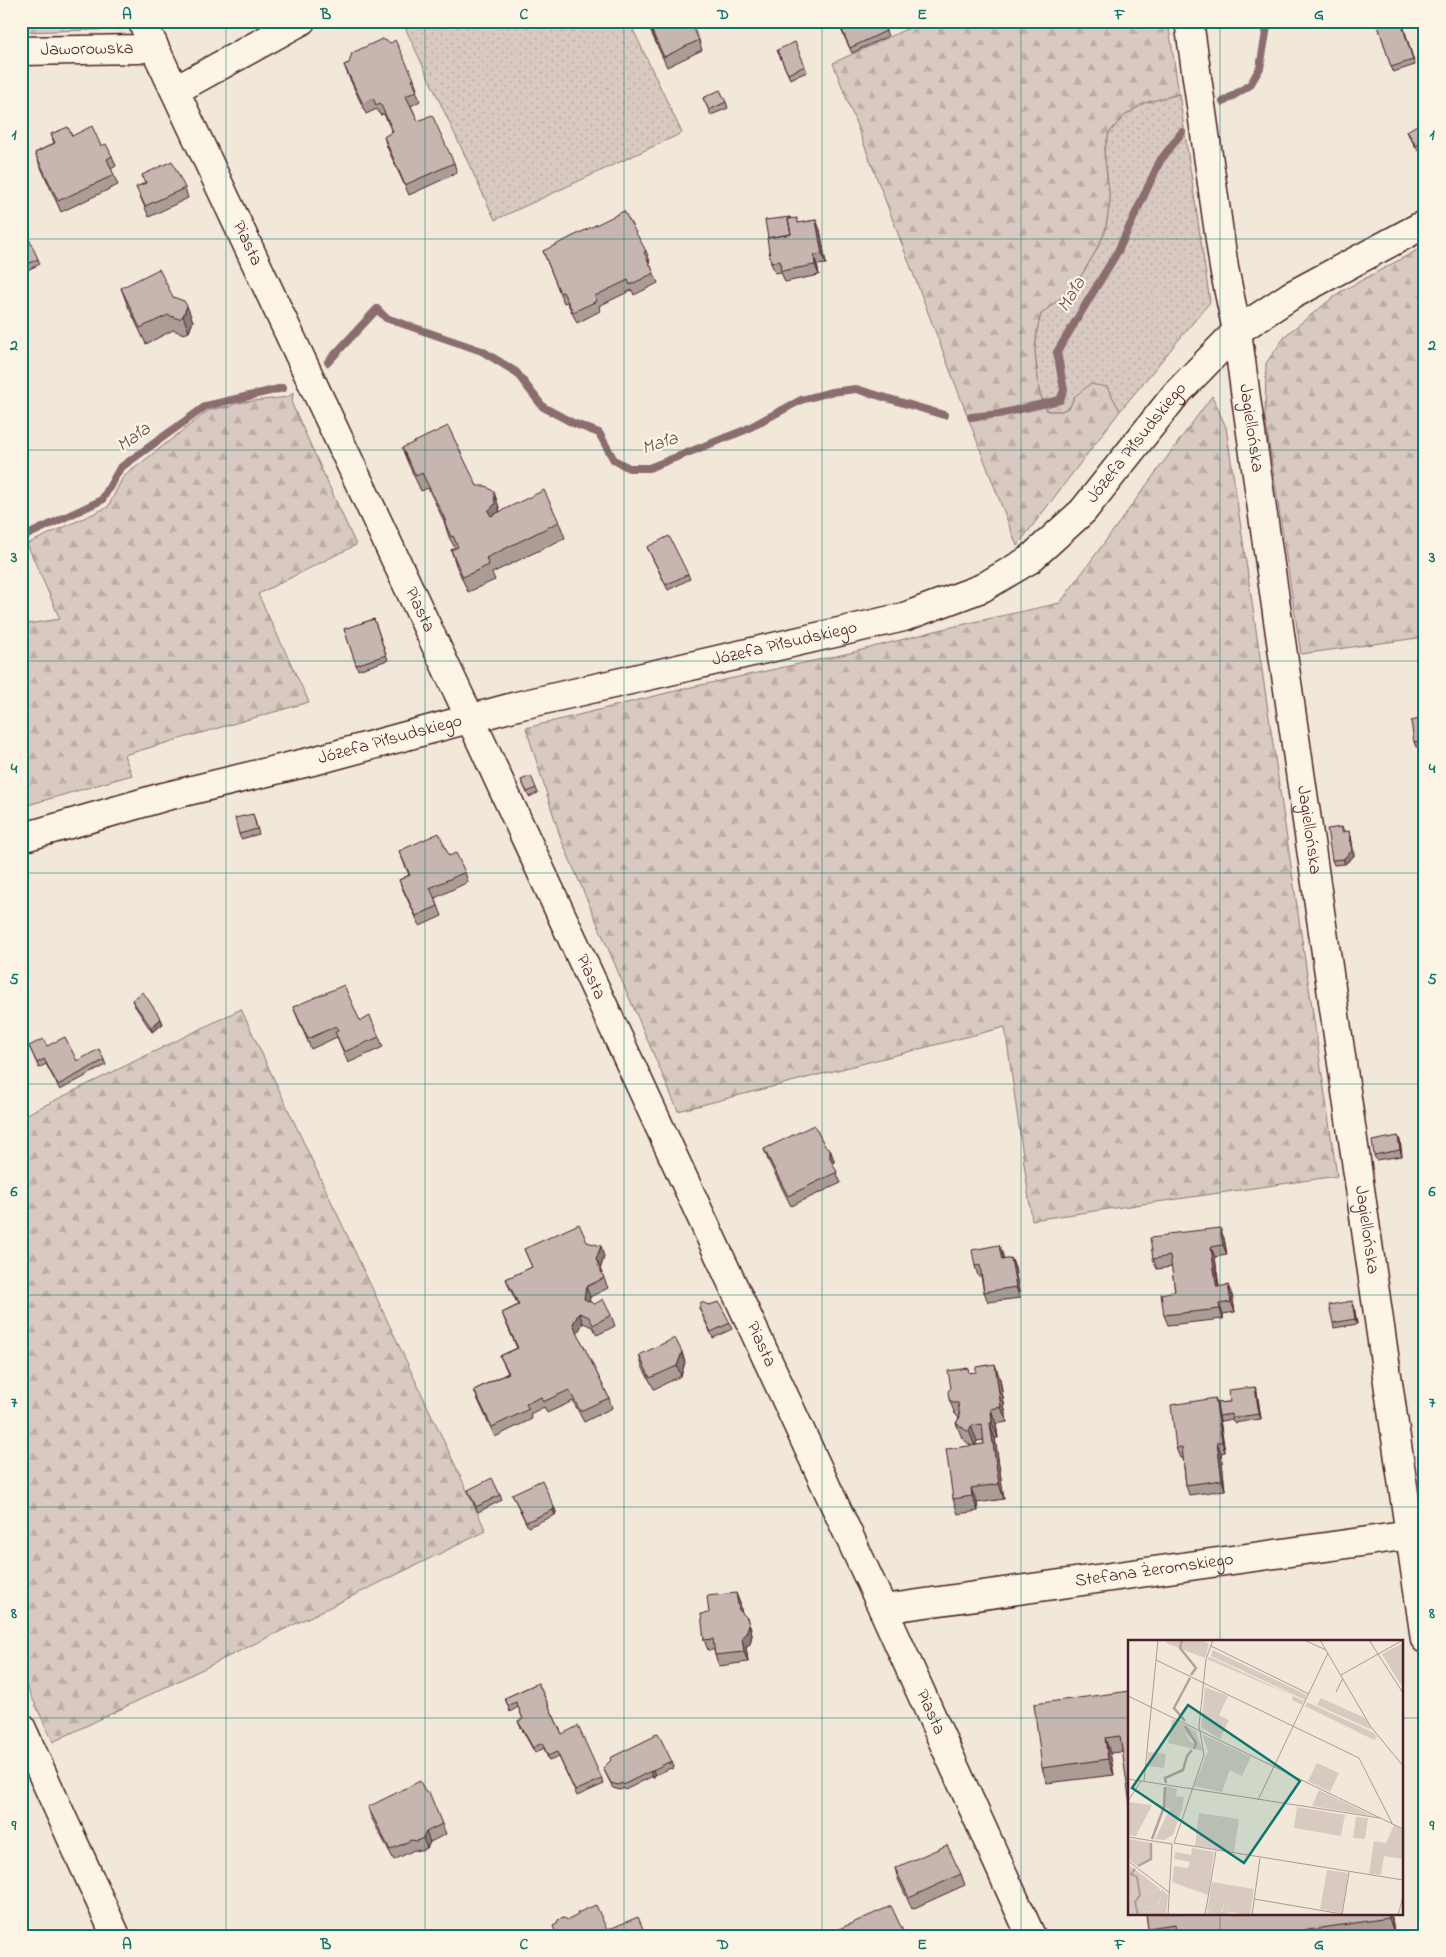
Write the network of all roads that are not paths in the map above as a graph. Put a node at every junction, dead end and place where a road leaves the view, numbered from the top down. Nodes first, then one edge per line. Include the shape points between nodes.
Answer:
1 (301, 21) edge
2 (1189, 21) edge
3 (148, 33) edge
4 (21, 51) edge
5 (176, 90) junction
6 (1425, 224) edge
7 (1237, 332) junction
8 (470, 718) junction
9 (21, 838) edge
10 (1417, 1534) edge
11 (883, 1609) junction
12 (1425, 1639) edge
13 (21, 1727) edge
14 (116, 1936) edge
15 (1031, 1936) edge

1 - 5 street
2 - 7 street, Jagiellońska via 1224,268
3 - 4 street, Jaworowska via 139,49
3 - 5 street, Piasta
5 - 8 street, Piasta
6 - 7 street, Józefa Piłsudskiego via 1292,295
7 - 8 street, Józefa Piłsudskiego via 1176,394 1083,511 1029,560 982,588 904,617
7 - 10 street, Jagiellońska
8 - 9 street, Józefa Piłsudskiego via 317,760 163,797
8 - 11 street, Piasta
10 - 11 street, Stefana Żeromskiego
10 - 12 street, Jagiellońska
11 - 15 street, Piasta
13 - 14 street

